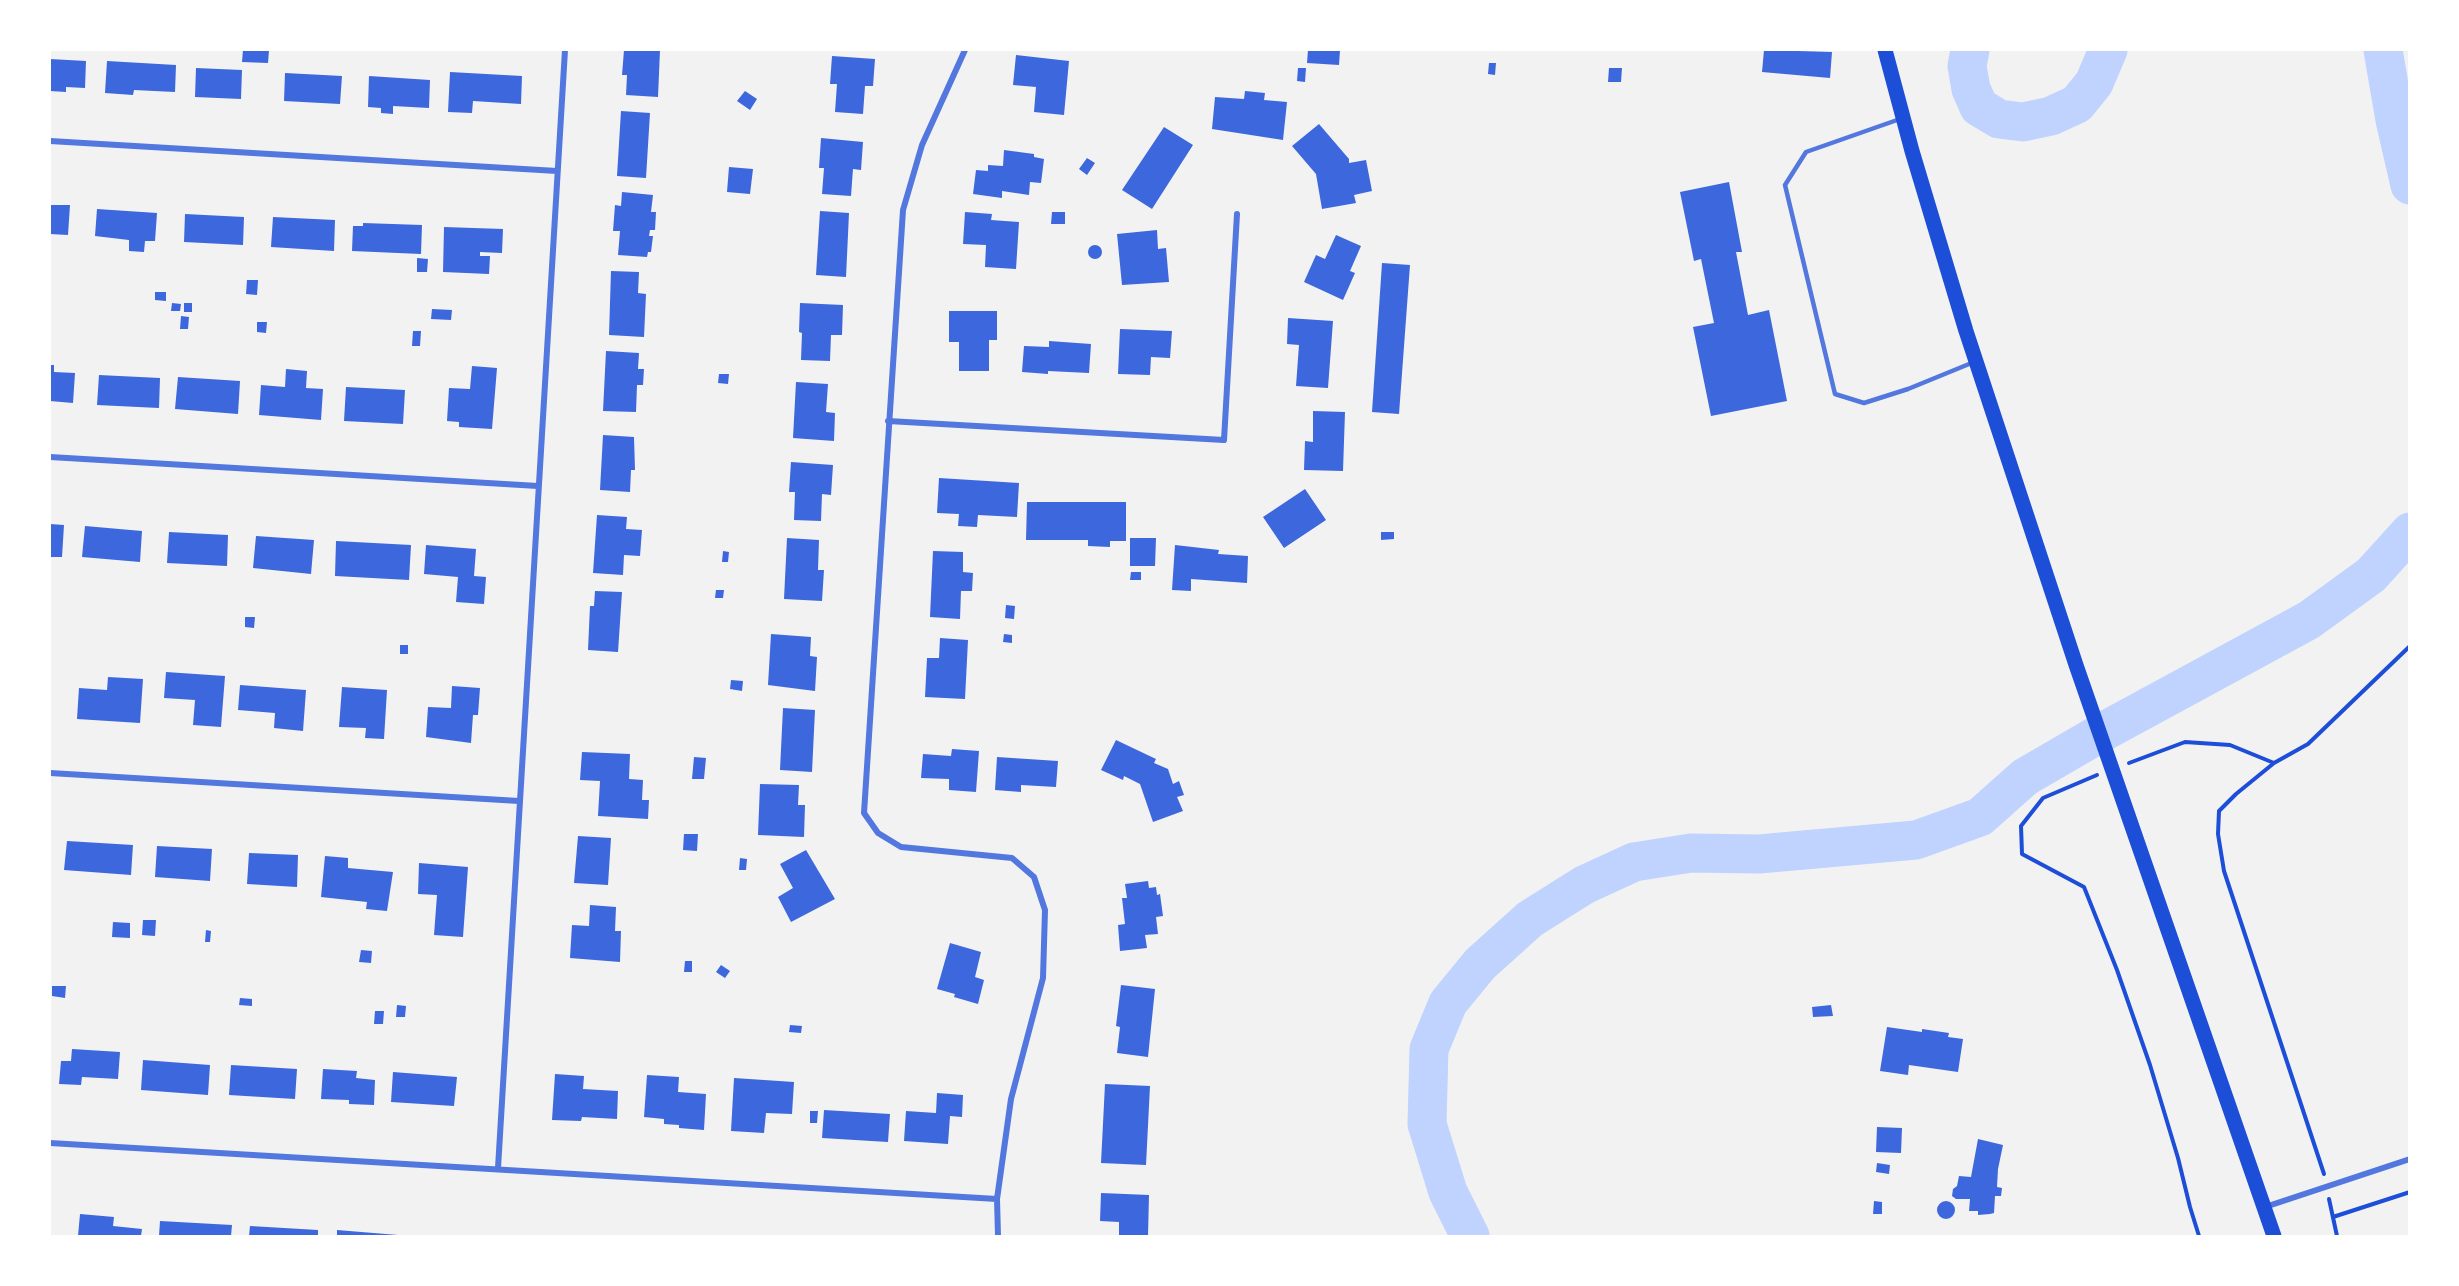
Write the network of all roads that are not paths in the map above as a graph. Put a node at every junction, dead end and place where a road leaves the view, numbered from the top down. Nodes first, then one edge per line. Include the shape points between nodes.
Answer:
1 (565, 50) edge
2 (965, 50) edge
3 (1885, 50) edge
4 (1903, 118) junction
5 (50, 141) edge
6 (557, 171) junction
7 (1237, 214) dead end
8 (1976, 361) junction
9 (888, 421) junction
10 (50, 457) edge
11 (538, 486) junction
12 (50, 772) edge
13 (519, 801) junction
14 (50, 1143) edge
15 (2409, 1159) edge
16 (498, 1168) junction
17 (998, 1199) junction
18 (2264, 1208) junction
19 (998, 1236) edge
20 (2274, 1236) edge

1 - 6 street
2 - 9 street via 922,146 903,210
3 - 4 main road
4 - 8 main road
4 - 8 lane via 1806,152 1785,185 1835,394 1864,403
5 - 6 street
6 - 11 street
7 - 9 street via 1224,440
8 - 18 main road via 2076,665
9 - 17 street via 864,813 878,833 901,847 1012,858 1034,877 1045,910 1043,978 1011,1099
10 - 11 street
11 - 13 street
12 - 13 street
13 - 16 street
14 - 16 street
15 - 18 street
16 - 17 street
17 - 19 street
18 - 20 main road

